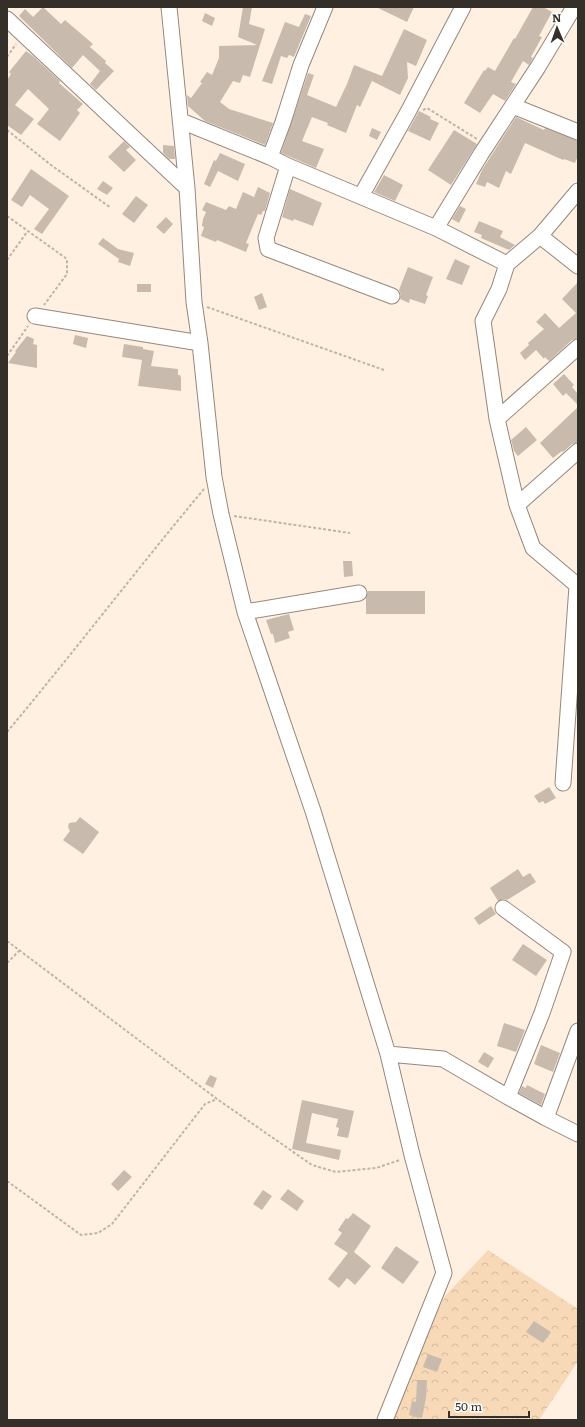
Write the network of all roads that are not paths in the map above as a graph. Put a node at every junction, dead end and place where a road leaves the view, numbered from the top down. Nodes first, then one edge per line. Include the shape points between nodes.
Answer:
1 (169, 7) edge
2 (325, 7) edge
3 (463, 7) edge
4 (574, 7) edge
5 (7, 19) edge
6 (513, 106) junction
7 (181, 121) junction
8 (578, 132) edge
9 (270, 157) junction
10 (288, 166) junction
11 (187, 188) junction
12 (578, 191) edge
13 (361, 196) junction
14 (436, 228) junction
15 (540, 236) junction
16 (507, 264) junction
17 (578, 266) edge
18 (392, 296) dead end
19 (35, 316) dead end
20 (200, 342) junction
21 (578, 347) edge
22 (497, 419) junction
23 (578, 452) edge
24 (517, 505) junction
25 (578, 586) edge
26 (359, 593) dead end
27 (245, 612) junction
28 (562, 782) dead end
29 (503, 908) dead end
30 (578, 1031) edge
31 (388, 1054) junction
32 (508, 1098) junction
33 (546, 1118) junction
34 (578, 1134) edge
35 (385, 1420) edge

1 - 7 street
2 - 9 street via 301,65
3 - 13 street
4 - 6 street
5 - 11 street
6 - 8 street
6 - 14 street
7 - 9 street
7 - 11 street
9 - 10 street
10 - 13 street
10 - 18 street via 266,238 268,249
11 - 20 street via 194,302
12 - 15 street
13 - 14 street
14 - 16 street
15 - 16 street
15 - 17 street
16 - 22 street via 499,289 483,321
19 - 20 street
20 - 27 street via 214,477
21 - 22 street
22 - 24 street
23 - 24 street
24 - 25 street via 534,548
25 - 28 street
26 - 27 street
27 - 31 street via 313,811
29 - 32 street via 563,952 542,1014
30 - 33 street
31 - 32 street via 443,1059
31 - 35 street via 412,1156 444,1273
32 - 33 street
33 - 34 street

